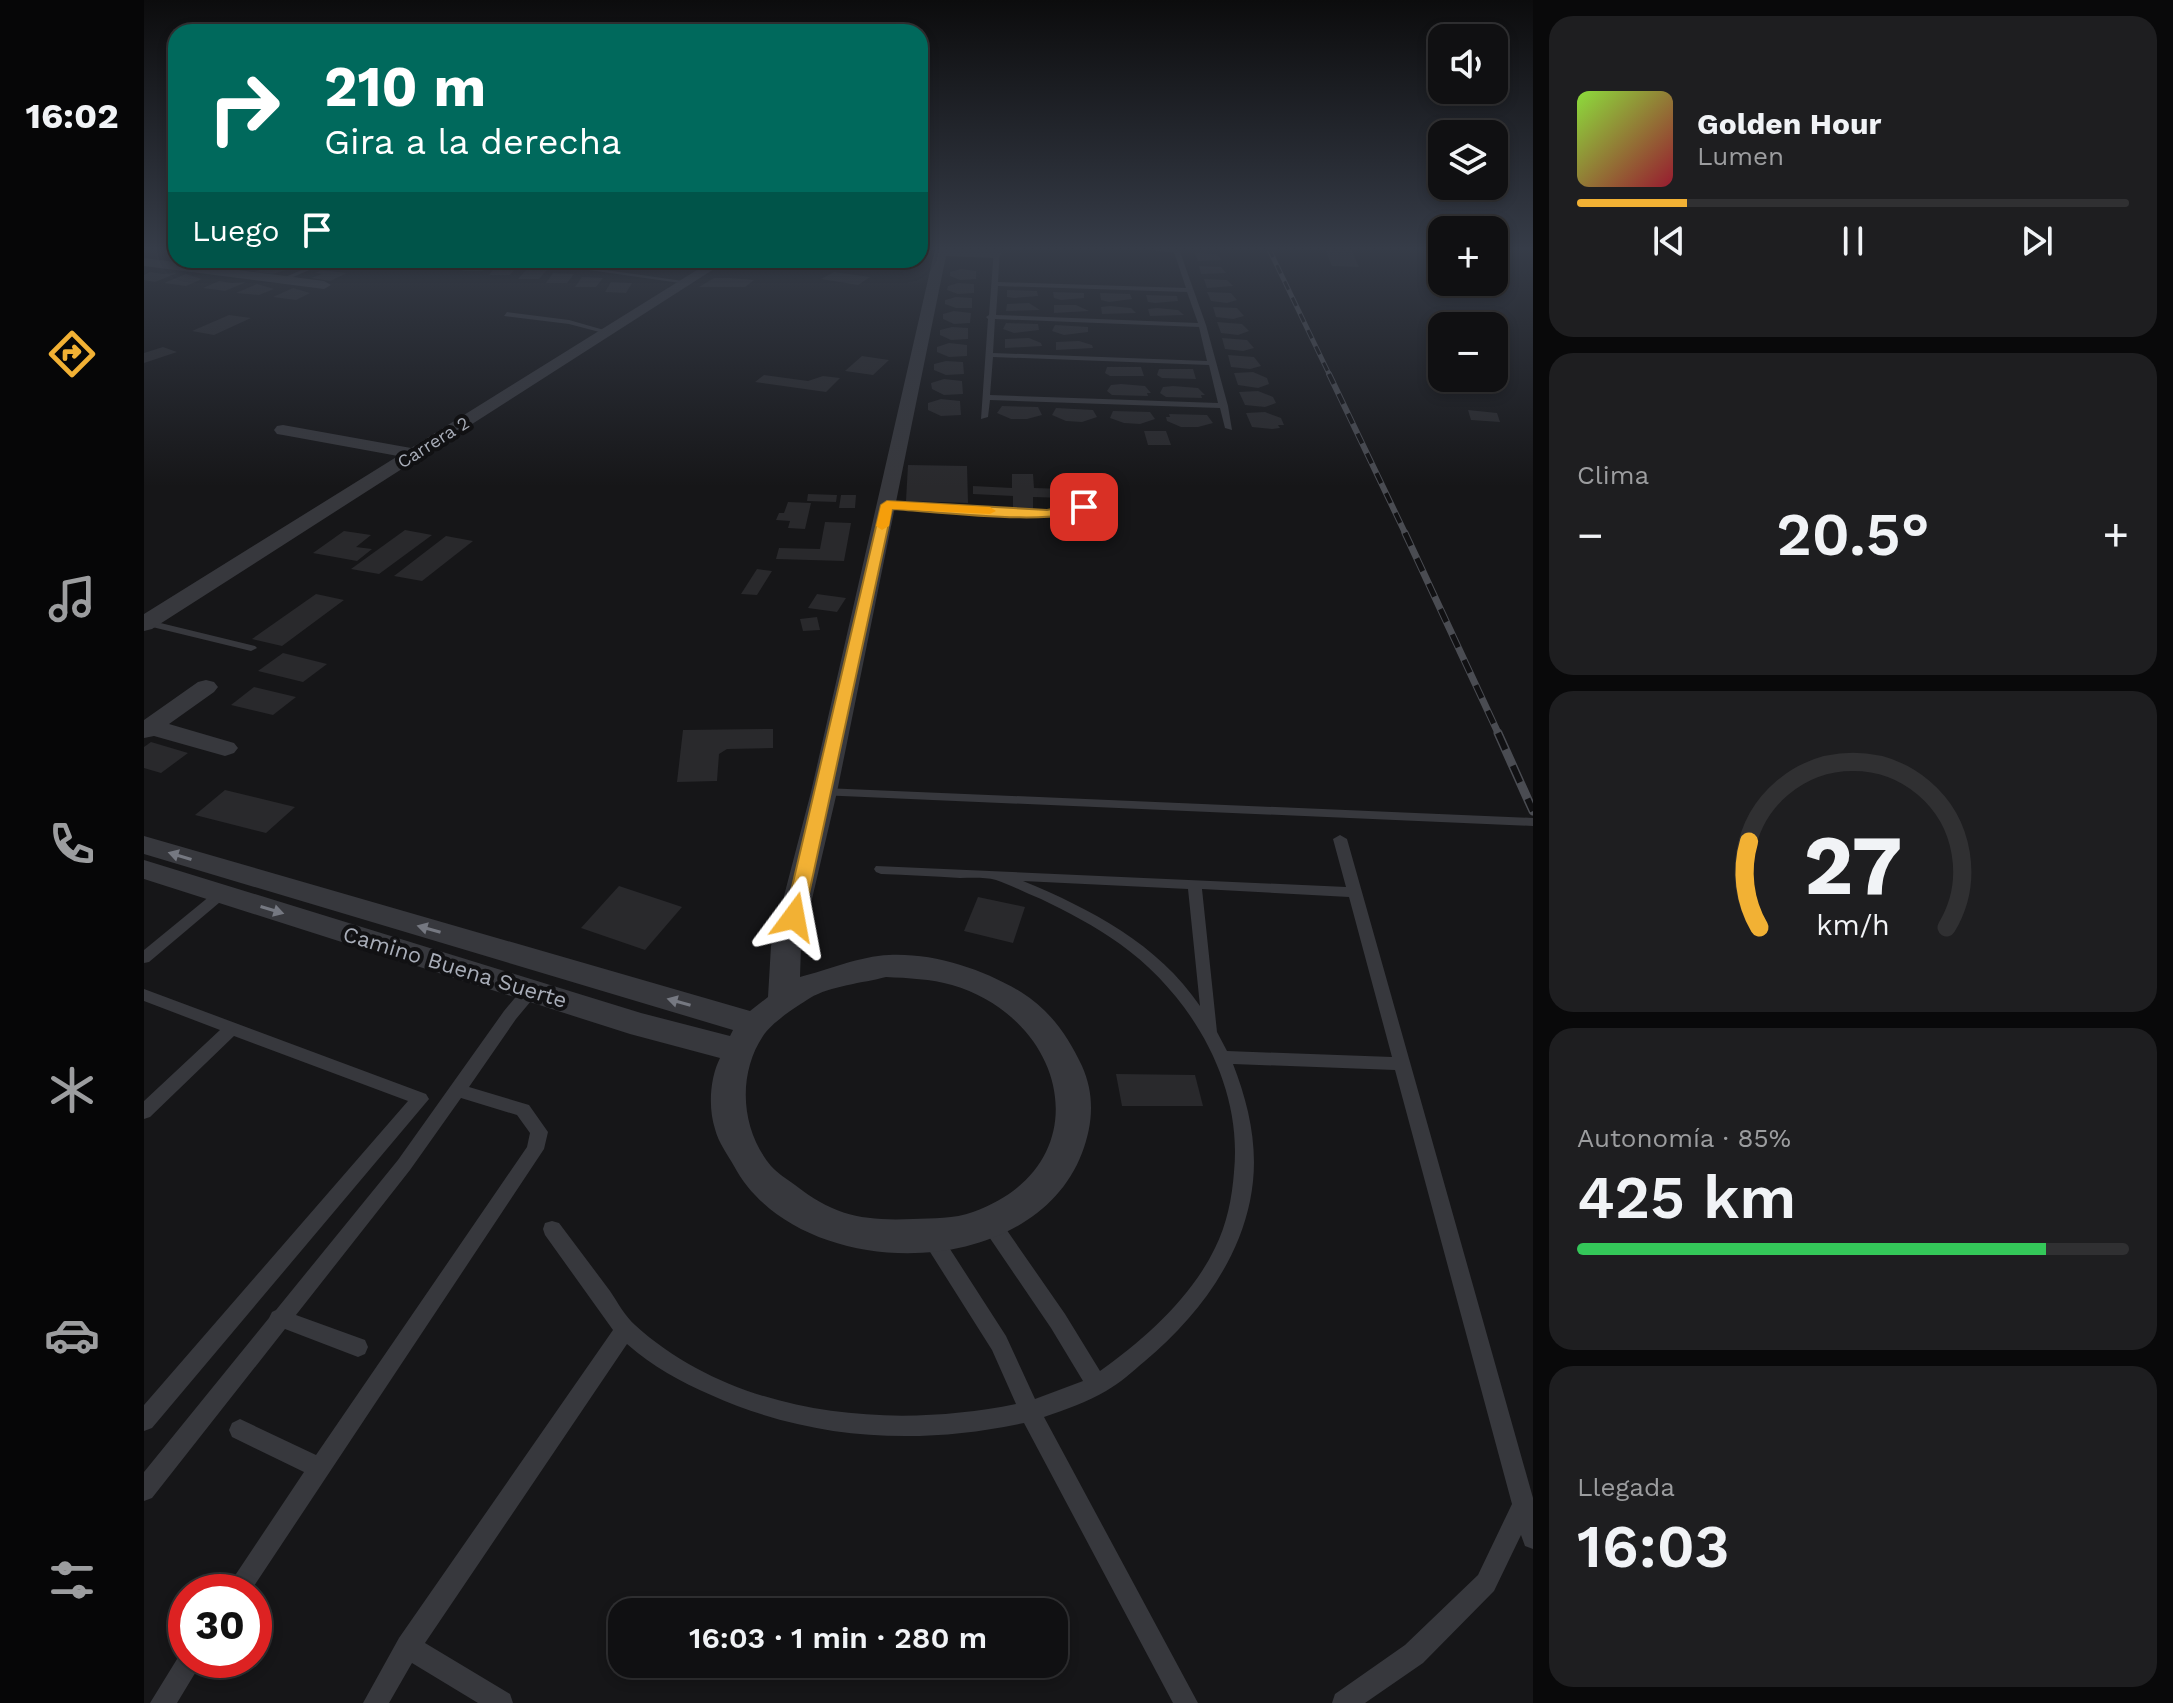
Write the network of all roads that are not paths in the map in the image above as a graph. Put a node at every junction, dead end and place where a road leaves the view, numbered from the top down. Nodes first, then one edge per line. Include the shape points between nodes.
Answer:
1 (594, 328) edge
2 (613, 328) edge
3 (924, 328) edge
4 (990, 328) edge
5 (1203, 328) edge
6 (607, 332) junction
7 (989, 355) junction
8 (1212, 363) junction
9 (986, 397) junction
10 (1224, 406) junction
11 (984, 417) dead end
12 (1229, 428) dead end
13 (283, 430) dead end
14 (414, 454) junction
15 (1081, 479) dead end
16 (887, 505) junction
17 (146, 623) edge
18 (251, 648) dead end
19 (206, 687) dead end
20 (147, 729) edge
21 (225, 748) dead end
22 (824, 792) junction
23 (1533, 822) edge
24 (1340, 839) dead end
25 (144, 845) edge
26 (144, 869) edge
27 (881, 869) dead end
28 (999, 876) junction
29 (233, 885) junction
30 (1195, 887) junction
31 (1354, 892) junction
32 (144, 958) edge
33 (530, 991) junction
34 (144, 995) edge
35 (784, 997) junction
36 (232, 1028) junction
37 (1210, 1030) junction
38 (745, 1037) junction
39 (1225, 1057) junction
40 (1402, 1064) junction
41 (457, 1090) junction
42 (144, 1112) edge
43 (990, 1222) junction
44 (552, 1229) dead end
45 (932, 1238) junction
46 (279, 1318) junction
47 (625, 1330) junction
48 (358, 1347) dead end
49 (1097, 1385) junction
50 (1030, 1412) junction
51 (144, 1421) edge
52 (240, 1430) dead end
53 (320, 1468) junction
54 (144, 1490) edge
55 (1524, 1504) junction
56 (1533, 1538) edge
57 (248, 1574) edge
58 (408, 1647) junction
59 (179, 1678) edge
60 (162, 1703) edge
61 (375, 1703) edge
62 (501, 1703) edge
63 (1186, 1703) edge
64 (1344, 1703) edge

1 - 6 lane
2 - 6 street, Carrera 2
3 - 16 street
4 - 7 lane
5 - 8 lane
6 - 14 street, Carrera 2
7 - 8 lane
7 - 9 lane
8 - 10 lane
9 - 10 lane
9 - 11 lane
10 - 12 lane
13 - 14 street
14 - 17 street, Carrera 2
15 - 16 lane via 1087,503 1072,512
16 - 22 street
17 - 18 lane
19 - 20 street
20 - 21 street
22 - 23 lane
22 - 35 street via 786,946
24 - 31 lane
29 -> 25 street, Camino Buena Suerte
26 - 29 street, Camino Buena Suerte
27 - 28 lane
28 - 30 lane
28 - 37 lane via 1098,922 1141,952 1179,988
29 - 32 lane
29 -> 33 street, Camino Buena Suerte
38 -> 29 street, Camino Buena Suerte
30 - 31 lane
30 - 37 lane
31 - 40 lane
33 - 38 street, Camino Buena Suerte via 641,1025
33 - 41 lane
34 - 36 lane
35 - 38 street
35 - 43 street via 858,969 913,967 967,978 1035,1019 1065,1060 1073,1083 1073,1131 1050,1177 1031,1197
36 - 42 lane
36 - 51 lane via 420,1099
37 - 39 lane
38 - 45 street via 726,1088 730,1129 744,1160 769,1189 802,1213 842,1230
39 - 40 lane
39 - 49 lane via 1240,1100 1246,1144 1244,1191 1230,1238 1207,1283 1173,1325
40 - 55 lane
41 - 46 lane via 404,1165
41 - 53 lane via 523,1110 539,1132 535,1149
43 - 45 street
43 - 49 lane
44 - 47 lane
45 - 50 lane via 999,1343
46 - 48 lane
46 - 54 lane
47 - 50 lane via 686,1373 744,1399 839,1425 922,1428
47 - 58 lane
49 - 50 lane
50 - 63 lane
52 - 53 lane
53 - 57 lane
55 - 56 lane
55 - 64 lane via 1486,1583 1414,1654
58 - 61 lane
58 - 62 lane
59 - 60 lane

